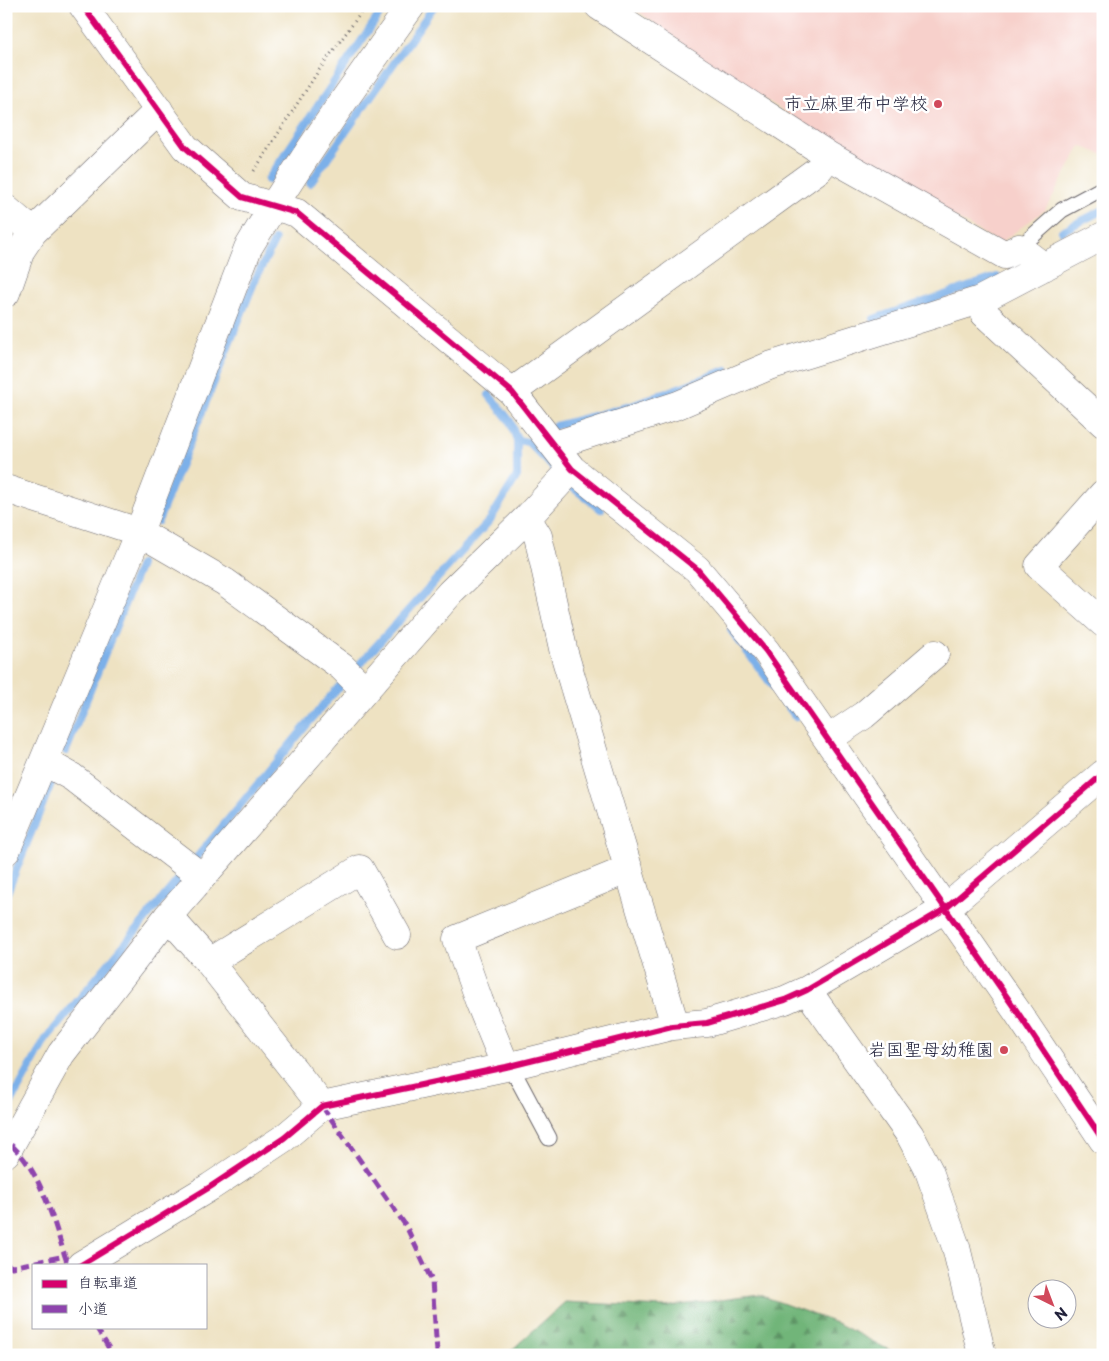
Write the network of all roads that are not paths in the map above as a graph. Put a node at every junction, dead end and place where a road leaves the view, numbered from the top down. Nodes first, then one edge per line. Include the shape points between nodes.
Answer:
1 (83, 6) edge
2 (411, 6) edge
3 (599, 6) edge
4 (159, 110) junction
5 (830, 156) junction
6 (1103, 188) edge
7 (272, 207) junction
8 (6, 209) edge
9 (33, 232) junction
10 (1101, 240) edge
11 (1019, 248) junction
12 (1044, 268) junction
13 (6, 293) edge
14 (980, 300) junction
15 (512, 392) junction
16 (1103, 424) edge
17 (555, 445) junction
18 (565, 475) junction
19 (6, 488) edge
20 (1103, 494) edge
21 (527, 518) junction
22 (139, 532) junction
23 (1103, 622) edge
24 (935, 654) dead end
25 (355, 679) junction
26 (828, 739) junction
27 (45, 762) junction
28 (1103, 774) edge
29 (6, 851) edge
30 (192, 869) junction
31 (629, 869) junction
32 (945, 909) junction
33 (168, 916) junction
34 (397, 935) dead end
35 (209, 962) junction
36 (807, 990) junction
37 (672, 1026) junction
38 (506, 1067) junction
39 (322, 1106) junction
40 (549, 1138) dead end
41 (1103, 1140) edge
42 (6, 1153) edge
43 (82, 1264) edge
44 (982, 1355) edge

1 - 4 street
2 - 7 street
3 - 5 street
4 - 7 street via 186,147 242,197
4 - 9 street
5 - 11 street via 1005,255
5 - 15 street via 819,169
6 - 11 lane via 1062,210
7 - 15 street via 297,213
7 - 22 street via 248,248
8 - 9 street
9 - 13 street via 21,250
10 - 12 street
11 - 12 street
12 - 14 street
14 - 16 street via 984,313
14 - 17 street via 770,366 678,405
15 - 17 street
17 - 18 street
18 - 21 street
18 - 26 street via 697,569 766,651
19 - 22 street
20 - 23 street via 1039,566
21 - 25 street
21 - 31 street via 538,536 564,653
22 - 25 street via 225,582
22 - 27 street
24 - 26 street via 864,716
25 - 30 street
26 - 32 street
27 - 29 street
27 - 30 street via 72,777
28 - 32 street
30 - 33 street
31 - 37 street via 672,1015
31 - 38 street via 457,939
32 - 36 street
32 - 41 street
33 - 35 street
33 - 42 street via 61,1054
34 - 35 street via 360,869
35 - 39 street
36 - 37 street via 785,1000 707,1023
36 - 44 street via 910,1135 929,1171 956,1247
37 - 38 street
38 - 39 street
38 - 40 lane via 516,1078
39 - 43 street via 284,1138 210,1187

